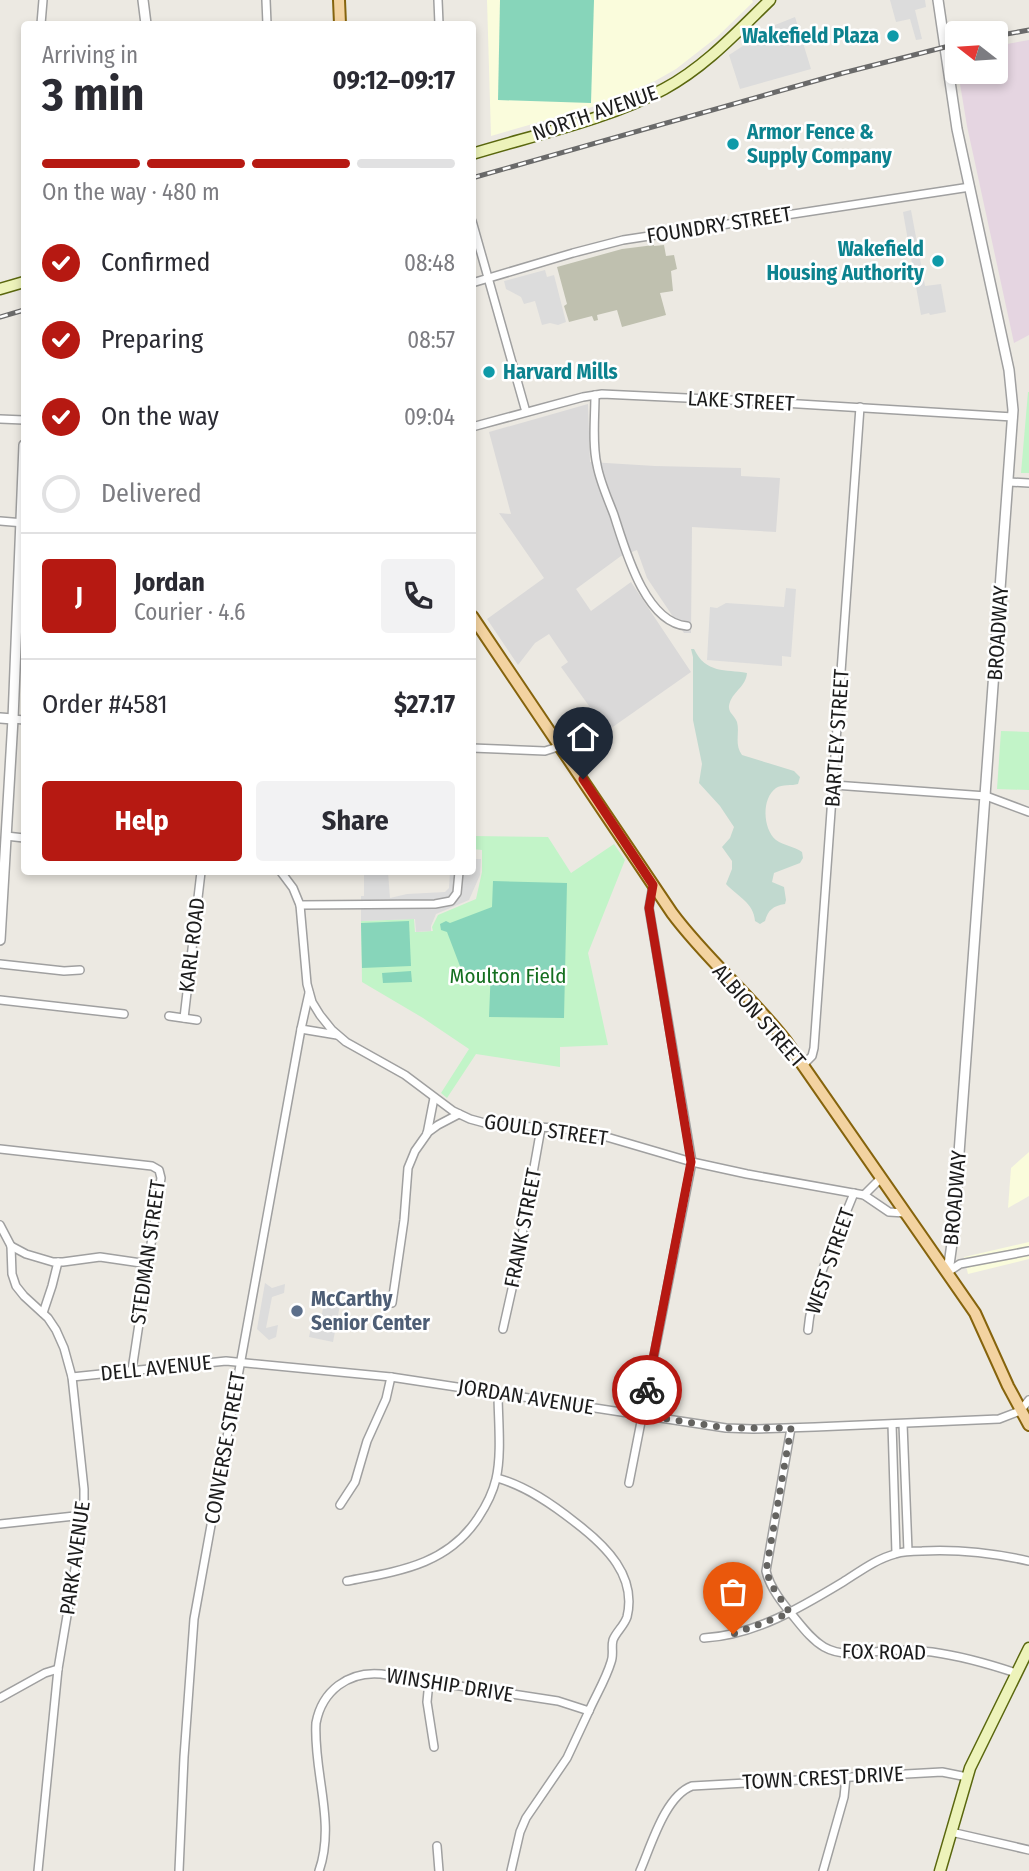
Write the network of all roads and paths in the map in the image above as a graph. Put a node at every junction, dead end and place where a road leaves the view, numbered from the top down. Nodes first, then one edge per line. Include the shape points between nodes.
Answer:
1 (43, 0) edge
2 (143, 0) edge
3 (266, 0) edge
4 (339, 0) edge
5 (438, 0) edge
6 (770, 0) edge
7 (938, 0) edge
8 (41, 21) edge
9 (146, 21) edge
10 (267, 21) edge
11 (340, 21) edge
12 (439, 21) edge
13 (476, 152) edge
14 (970, 187) junction
15 (476, 234) edge
16 (489, 278) junction
17 (476, 282) edge
18 (21, 283) edge
19 (0, 289) edge
20 (595, 395) junction
21 (860, 407) junction
22 (526, 412) junction
23 (1013, 417) junction
24 (0, 419) edge
25 (21, 420) edge
26 (476, 426) edge
27 (1009, 482) junction
28 (1029, 483) edge
29 (0, 521) edge
30 (21, 523) edge
31 (21, 562) edge
32 (476, 622) edge
33 (687, 626) dead end
34 (0, 718) edge
35 (13, 719) junction
36 (21, 720) edge
37 (561, 746) junction
38 (476, 748) edge
39 (834, 785) junction
40 (986, 796) junction
41 (1029, 812) edge
42 (4, 830) edge
43 (21, 837) edge
44 (201, 875) edge
45 (283, 875) edge
46 (459, 875) edge
47 (653, 885) junction
48 (300, 905) junction
49 (0, 940) edge
50 (0, 964) edge
51 (80, 970) dead end
52 (309, 993) junction
53 (0, 1000) edge
54 (124, 1014) dead end
55 (169, 1016) dead end
56 (184, 1018) junction
57 (197, 1020) dead end
58 (301, 1029) junction
59 (337, 1035) junction
60 (803, 1065) junction
61 (435, 1098) junction
62 (459, 1114) junction
63 (541, 1128) junction
64 (427, 1134) junction
65 (0, 1149) edge
66 (691, 1162) junction
67 (881, 1178) junction
68 (855, 1193) junction
69 (864, 1195) junction
70 (905, 1213) junction
71 (0, 1225) edge
72 (11, 1246) junction
73 (1029, 1251) edge
74 (58, 1262) junction
75 (148, 1264) junction
76 (948, 1272) junction
77 (392, 1303) dead end
78 (43, 1313) junction
79 (503, 1328) dead end
80 (808, 1331) dead end
81 (240, 1363) junction
82 (132, 1370) junction
83 (72, 1377) junction
84 (391, 1377) junction
85 (498, 1392) junction
86 (1029, 1400) edge
87 (1020, 1411) junction
88 (642, 1415) junction
89 (904, 1423) junction
90 (892, 1424) junction
91 (1029, 1425) edge
92 (791, 1428) junction
93 (496, 1478) junction
94 (629, 1483) dead end
95 (340, 1506) dead end
96 (84, 1515) junction
97 (0, 1524) edge
98 (908, 1551) junction
99 (896, 1553) junction
100 (1029, 1561) edge
101 (347, 1581) dead end
102 (790, 1613) junction
103 (704, 1638) dead end
104 (1029, 1648) edge
105 (58, 1669) junction
106 (1016, 1672) junction
107 (429, 1681) junction
108 (0, 1698) edge
109 (589, 1711) junction
110 (434, 1747) dead end
111 (846, 1777) junction
112 (967, 1777) junction
113 (951, 1832) junction
114 (437, 1846) dead end
115 (1029, 1850) edge
116 (38, 1871) edge
117 (179, 1871) edge
118 (319, 1871) edge
119 (439, 1871) edge
120 (511, 1871) edge
121 (640, 1871) edge
122 (823, 1871) edge
123 (940, 1871) edge

1 - 8 street
2 - 9 street
3 - 10 street
4 - 11 main road
5 - 12 street
6 - 13 main road, NORTH AVENUE via 714,54 666,88 616,110
7 - 14 street, BROADWAY
14 - 16 street, FOUNDRY STREET via 623,240
14 - 23 street, BROADWAY via 1009,370
15 - 16 street
16 - 17 street, FOUNDRY STREET
16 - 22 street
18 - 19 main road
20 - 21 street, LAKE STREET
20 - 22 street, LAKE STREET
20 - 33 street via 596,464 631,566 659,611
21 - 23 street, LAKE STREET
21 - 39 street, BARTLEY STREET
22 - 26 street, LAKE STREET
23 - 27 street, BROADWAY
24 - 25 street
27 - 28 street
27 - 40 street, BROADWAY
29 - 30 street
31 - 35 street
32 - 37 main road, ALBION STREET
34 - 35 street
35 - 36 street
35 - 42 street
37 - 38 street via 548,751
37 - 47 main road, ALBION STREET
39 - 40 street
39 - 60 street, BARTLEY STREET via 814,1048
40 - 41 street
40 - 76 street, BROADWAY
42 - 43 street
42 - 49 street
44 - 56 street, KARL ROAD
45 - 48 street, GOULD STREET
46 - 48 street via 451,901
47 - 60 main road, ALBION STREET via 690,938 771,1022
47 - 66 street via 649,908
48 - 52 street, GOULD STREET
50 - 51 street
52 - 58 street, CONVERSE STREET
52 - 59 street, GOULD STREET
53 - 54 street
55 - 56 street, KARL ROAD
56 - 57 street, KARL ROAD
58 - 59 street
58 - 81 street, CONVERSE STREET
59 - 61 street, GOULD STREET via 405,1074
60 - 67 main road, ALBION STREET
61 - 62 street, GOULD STREET
61 - 64 street
62 - 63 street, GOULD STREET via 492,1125
62 - 64 street
63 - 66 street, GOULD STREET via 593,1133
63 - 79 street, FRANK STREET
64 - 77 street via 408,1168
65 - 75 street, STEDMAN STREET via 158,1169 161,1178
66 - 68 street, GOULD STREET
66 - 88 street
67 - 69 street
67 - 70 main road, ALBION STREET
68 - 69 street, GOULD STREET
68 - 80 street, WEST STREET via 821,1276
69 - 70 street, GOULD STREET via 891,1213
70 - 76 main road, ALBION STREET
71 - 72 street, PARK AVENUE
72 - 74 street
72 - 78 street, PARK AVENUE via 16,1286
73 - 76 street via 960,1264
74 - 75 street via 100,1257
74 - 78 street
75 - 82 street, STEDMAN STREET
76 - 87 main road, ALBION STREET via 982,1326
78 - 83 street, PARK AVENUE via 59,1337
81 - 82 street, DELL AVENUE
81 - 84 street, JORDAN AVENUE
81 - 117 street, CONVERSE STREET via 193,1631
82 - 83 street, DELL AVENUE
83 - 96 street, PARK AVENUE
84 - 85 street, JORDAN AVENUE
84 - 95 street via 355,1482
85 - 88 street, JORDAN AVENUE
85 - 93 street
86 - 87 street
87 - 89 street, JORDAN AVENUE via 1000,1419
87 - 91 main road, ALBION STREET
88 - 92 street, JORDAN AVENUE via 726,1428
88 - 94 street
89 - 90 street, JORDAN AVENUE
89 - 98 street
90 - 92 street, JORDAN AVENUE
90 - 99 street
92 - 102 street, FOX ROAD via 766,1571
93 - 101 street via 468,1531 439,1556
93 - 109 street via 538,1496 574,1521 604,1547 623,1574 627,1614 613,1640 612,1661
96 - 97 street
96 - 105 street, PARK AVENUE
98 - 99 street
98 - 100 street via 962,1550
99 - 102 street
102 - 103 street via 733,1634
102 - 106 street, FOX ROAD via 809,1635 831,1650 932,1653
104 - 106 main road
105 - 108 street
105 - 116 street, PARK AVENUE
106 - 112 main road
107 - 109 street, WINSHIP DRIVE via 558,1701
107 - 110 street via 426,1702
107 - 118 street, WINSHIP DRIVE via 362,1674 338,1685 325,1699 316,1729 326,1826
109 - 120 street via 567,1758 526,1818
111 - 112 street, TOWN CREST DRIVE via 942,1772
111 - 121 street, TOWN CREST DRIVE via 703,1784 681,1791 666,1811
111 - 122 street
112 - 113 main road
113 - 115 street
113 - 123 main road
114 - 119 street

